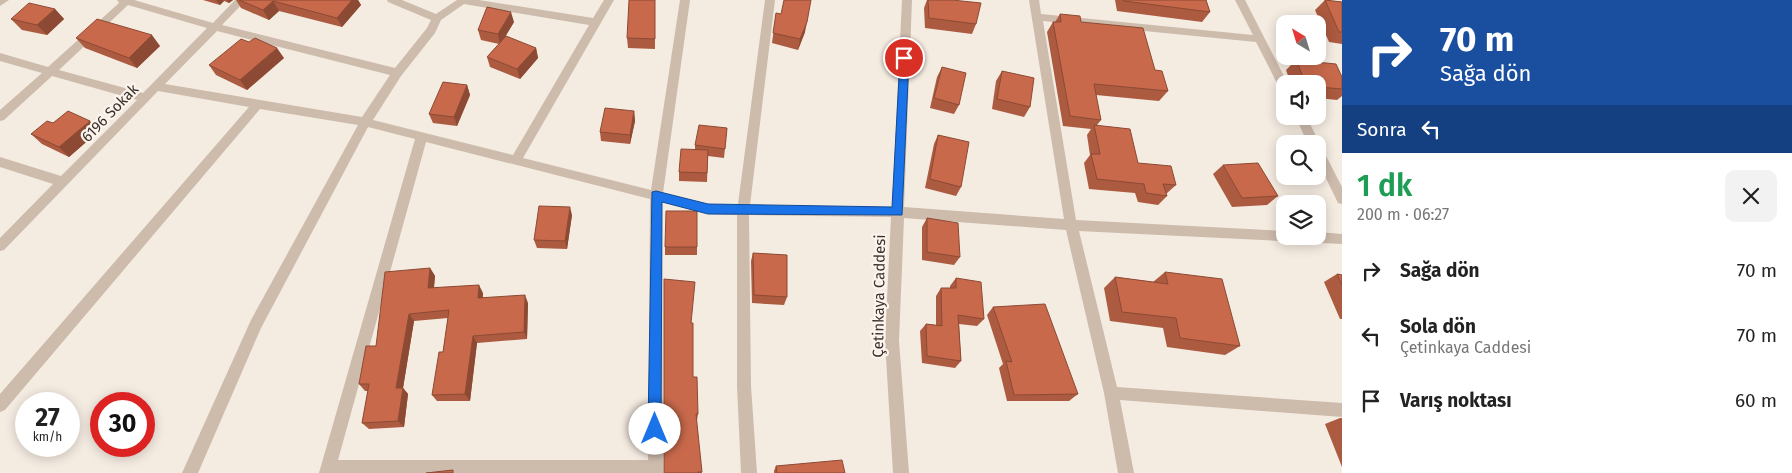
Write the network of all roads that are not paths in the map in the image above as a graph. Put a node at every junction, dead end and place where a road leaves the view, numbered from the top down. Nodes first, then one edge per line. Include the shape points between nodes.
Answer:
1 (4, 0) edge
2 (125, 0) edge
3 (241, 0) edge
4 (392, 0) edge
5 (464, 0) edge
6 (609, 0) edge
7 (685, 0) edge
8 (770, 0) edge
9 (907, 0) edge
10 (1034, 0) edge
11 (1240, 0) edge
12 (0, 3) edge
13 (1037, 17) junction
14 (437, 18) junction
15 (594, 22) junction
16 (215, 27) junction
17 (1260, 39) junction
18 (0, 57) edge
19 (50, 71) junction
20 (397, 73) junction
21 (1278, 75) edge
22 (156, 87) junction
23 (145, 98) junction
24 (258, 104) junction
25 (0, 117) edge
26 (365, 122) junction
27 (422, 136) junction
28 (516, 160) junction
29 (0, 162) edge
30 (1326, 168) edge
31 (63, 182) junction
32 (656, 196) junction
33 (1342, 200) edge
34 (743, 209) junction
35 (898, 212) junction
36 (1071, 225) junction
37 (1342, 239) edge
38 (0, 246) edge
39 (1110, 393) junction
40 (0, 405) edge
41 (1342, 410) edge
42 (328, 470) edge
43 (537, 470) edge
44 (655, 470) edge
45 (190, 473) edge
46 (749, 473) edge
47 (901, 473) edge
48 (1126, 473) edge

1 - 12 street
2 - 16 street
2 - 19 street
3 - 16 street, 6196 Sokak
4 - 14 street
5 - 14 street
5 - 15 street
6 - 15 street
7 - 32 street
8 - 34 street
9 - 35 street, Çetinkaya Caddesi
10 - 13 street
11 - 17 street
13 - 17 street
13 - 36 street
14 - 20 street
15 - 28 street
16 - 20 street
16 - 22 street, 6196 Sokak
17 - 21 street
18 - 19 street
19 - 23 street
19 - 25 street
20 - 26 street
22 - 23 street, 6196 Sokak
22 - 24 street
23 - 31 street, 6196 Sokak
24 - 26 street
24 - 40 street
26 - 27 street
26 - 45 street via 256,324
27 - 28 street
27 - 42 street
28 - 32 street
29 - 31 street
30 - 33 street
31 - 38 street, 6196 Sokak
32 - 34 street via 708,209
32 - 44 street
34 - 35 street
34 - 46 street via 744,386
35 - 36 street
35 - 47 street, Çetinkaya Caddesi via 892,341
36 - 37 street
36 - 39 street
39 - 41 street
39 - 48 street
42 - 43 street
43 - 44 street

